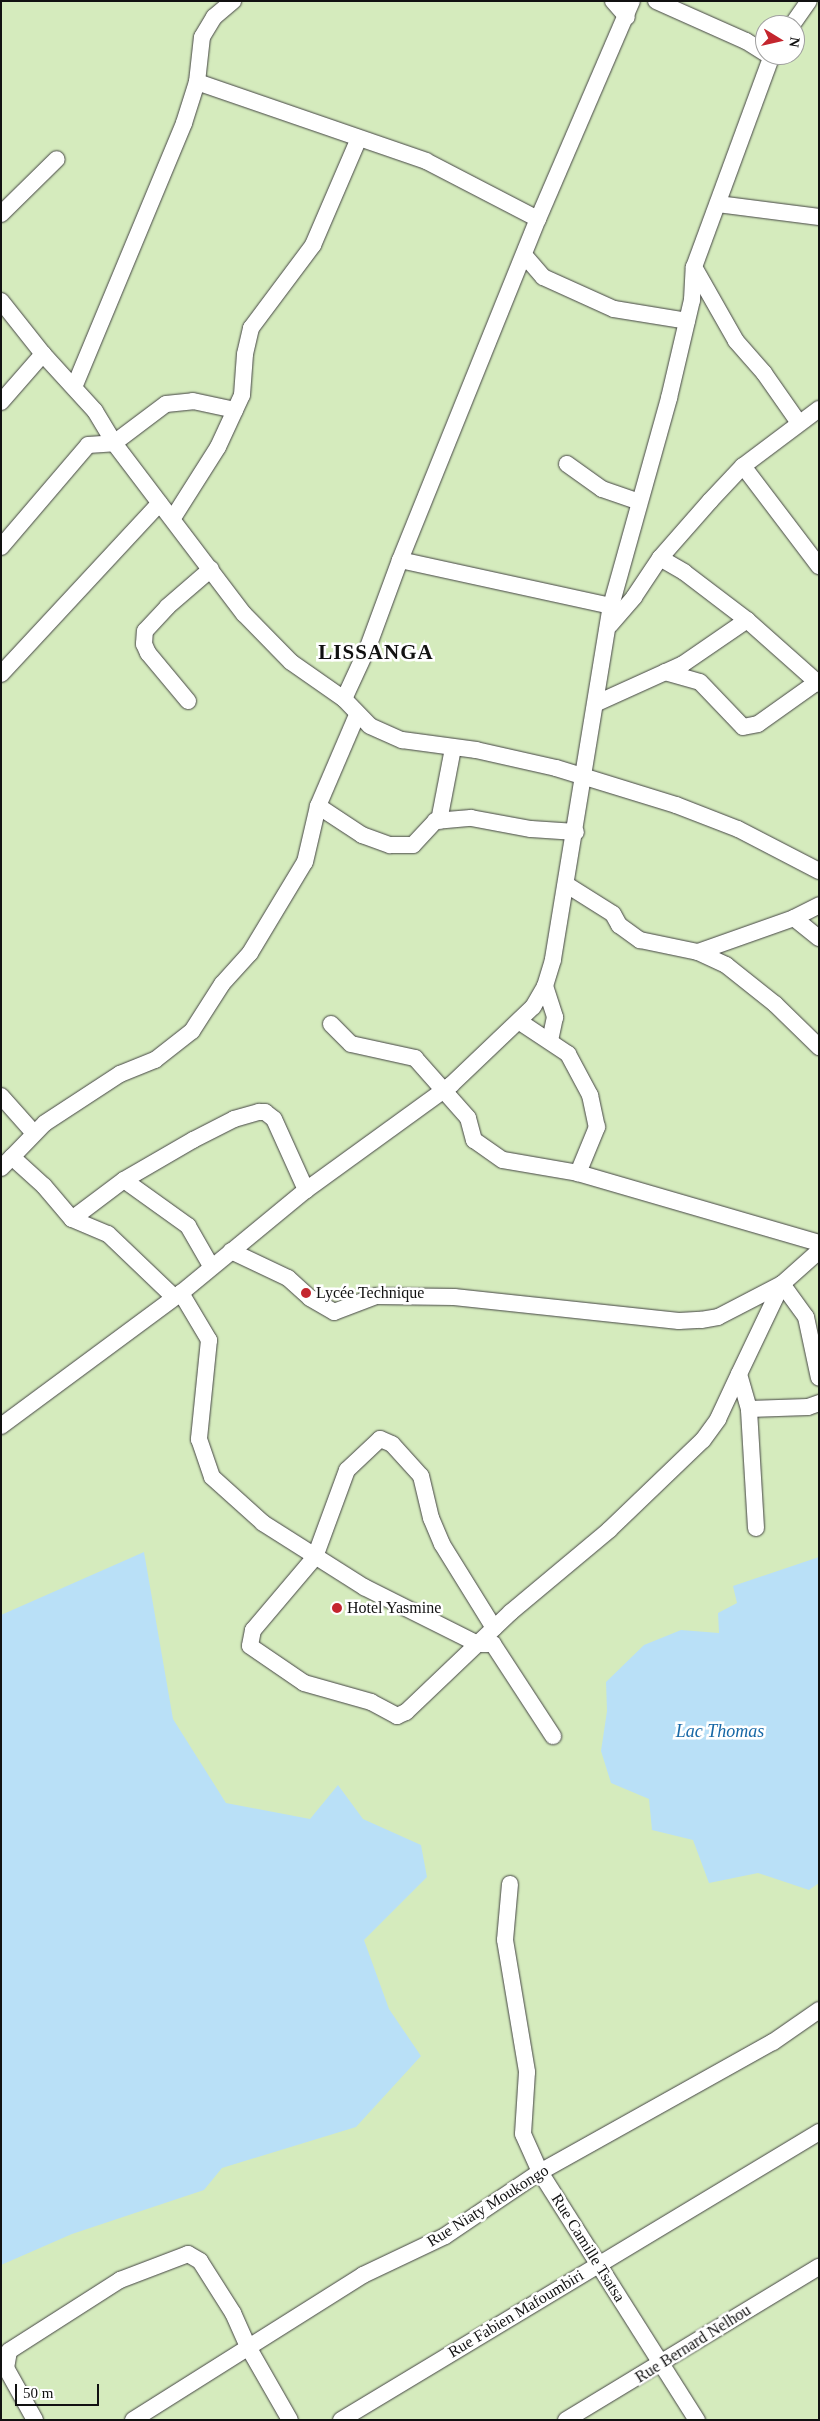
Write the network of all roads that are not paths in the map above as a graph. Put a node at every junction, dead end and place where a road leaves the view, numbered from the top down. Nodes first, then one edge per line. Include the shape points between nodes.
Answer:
1 (233, 1) edge
2 (613, 1) edge
3 (656, 1) edge
4 (809, 1) edge
5 (629, 9) edge
6 (799, 15) edge
7 (755, 46) edge
8 (766, 65) edge
9 (196, 82) junction
10 (359, 138) junction
11 (57, 159) dead end
12 (718, 204) junction
13 (1, 214) edge
14 (819, 217) edge
15 (538, 219) junction
16 (525, 256) junction
17 (694, 267) junction
18 (1, 300) edge
19 (687, 321) junction
20 (43, 354) junction
21 (75, 386) junction
22 (1, 402) edge
23 (819, 409) edge
24 (236, 410) junction
25 (799, 423) junction
26 (114, 443) junction
27 (567, 464) dead end
28 (744, 466) junction
29 (639, 502) junction
30 (160, 503) junction
31 (173, 518) junction
32 (1, 547) edge
33 (660, 558) junction
34 (400, 560) junction
35 (819, 566) edge
36 (211, 570) junction
37 (611, 606) junction
38 (747, 620) junction
39 (610, 625) junction
40 (665, 672) junction
41 (1, 674) edge
42 (818, 683) edge
43 (344, 699) junction
44 (188, 701) dead end
45 (597, 703) junction
46 (357, 715) junction
47 (453, 748) junction
48 (585, 776) junction
49 (318, 806) junction
50 (439, 821) junction
51 (576, 832) junction
52 (819, 871) edge
53 (567, 885) junction
54 (819, 905) edge
55 (794, 918) junction
56 (819, 938) edge
57 (698, 952) junction
58 (545, 986) junction
59 (520, 1022) junction
60 (331, 1024) dead end
61 (550, 1040) junction
62 (819, 1047) edge
63 (443, 1090) junction
64 (1, 1096) edge
65 (33, 1132) junction
66 (7, 1163) edge
67 (578, 1172) junction
68 (124, 1180) junction
69 (306, 1190) junction
70 (72, 1219) junction
71 (819, 1243) edge
72 (231, 1251) junction
73 (819, 1251) edge
74 (211, 1266) junction
75 (782, 1284) junction
76 (177, 1295) junction
77 (739, 1374) junction
78 (819, 1378) edge
79 (819, 1403) edge
80 (749, 1409) junction
81 (1, 1426) edge
82 (756, 1528) dead end
83 (315, 1557) junction
84 (494, 1628) junction
85 (478, 1644) junction
86 (553, 1736) dead end
87 (510, 1884) dead end
88 (819, 2010) edge
89 (819, 2132) edge
90 (540, 2172) junction
91 (597, 2265) junction
92 (819, 2267) edge
93 (247, 2345) junction
94 (662, 2363) junction
95 (35, 2420) edge
96 (132, 2420) edge
97 (290, 2420) edge
98 (341, 2420) edge
99 (566, 2420) edge
100 (697, 2420) edge

1 - 9 street via 214,17 202,37
2 - 5 street
3 - 7 street
4 - 6 street
5 - 15 street
8 - 12 street
9 - 10 street
9 - 21 street via 184,123
10 - 15 street via 449,172
10 - 24 street via 313,245 251,328 245,354 245,385
11 - 13 street
12 - 14 street
12 - 17 street
15 - 16 street
16 - 19 street via 543,277 614,308
16 - 34 street
17 - 19 street
17 - 25 street via 736,342 764,373
18 - 20 street
19 - 29 street
20 - 21 street
20 - 22 street
21 - 26 street
23 - 25 street
24 - 26 street via 193,401 166,404
24 - 31 street via 218,446
25 - 28 street
26 - 30 street
26 - 32 street via 88,445 78,453
27 - 29 street via 602,489
28 - 33 street
28 - 35 street
29 - 37 street
30 - 31 street
30 - 41 street via 111,552
31 - 36 street
33 - 38 street via 684,572
33 - 39 street
34 - 37 street
34 - 43 street via 372,638
36 - 43 street via 266,639 290,662
36 - 44 street via 167,607 145,631 144,644 148,653
37 - 39 street
38 - 40 street via 683,664
38 - 42 street
39 - 45 street
40 - 42 street via 700,682 743,727 758,724
40 - 45 street
43 - 46 street
45 - 48 street
46 - 47 street via 370,726 402,740
46 - 49 street
47 - 48 street
47 - 50 street
48 - 51 street
48 - 52 street via 738,829
49 - 50 street via 362,835 390,845 413,845 431,823
49 - 65 street via 308,855 279,908 250,953 222,984 184,1041 155,1060 110,1080
50 - 51 street via 471,818 531,829
51 - 53 street
53 - 57 street via 613,914 619,925 640,940
53 - 58 street
54 - 55 street
55 - 56 street
55 - 57 street
57 - 62 street via 746,978
58 - 59 street
58 - 61 street via 555,1017
59 - 61 street
59 - 63 street
60 - 63 street via 351,1044 415,1058
61 - 67 street via 577,1067 597,1121 596,1133
63 - 67 street via 468,1118 474,1140 502,1160
63 - 69 street
64 - 65 street
65 - 66 street
66 - 70 street via 44,1186
67 - 71 street
68 - 69 street via 234,1119 265,1112 274,1120
68 - 70 street
68 - 74 street via 188,1226
69 - 72 street
70 - 76 street via 108,1234
72 - 74 street
72 - 75 street via 288,1278 310,1298 334,1312 376,1296 446,1297 679,1321 700,1320 718,1317
73 - 75 street
74 - 76 street
75 - 77 street
75 - 78 street via 806,1317
76 - 81 street
76 - 83 street via 209,1340 199,1439 206,1466 243,1508
77 - 80 street
77 - 84 street via 718,1419 703,1440 589,1548
79 - 80 street via 808,1407
80 - 82 street
83 - 84 street via 347,1470 380,1439 386,1441 421,1476 431,1518 442,1544
83 - 85 street via 364,1587
83 - 85 street via 253,1630 250,1646 304,1684 371,1702 397,1716 410,1709
84 - 85 street
85 - 86 street via 493,1644 500,1651
87 - 90 street, Rue Camille Tsatsa via 505,1940 527,2072 523,2134
88 - 90 street, Rue Niaty Moukongo via 773,2042
89 - 91 street, Rue Fabien Mafoumbiri
90 - 91 street, Rue Camille Tsatsa
90 - 93 street, Rue Niaty Moukongo via 444,2236 363,2275
91 - 94 street, Rue Camille Tsatsa
91 - 98 street, Rue Fabien Mafoumbiri
92 - 94 street, Rue Bernard Nelhou
93 - 95 street via 233,2313 200,2261 188,2254 179,2256 120,2280 9,2351 6,2368
93 - 96 street, Rue Niaty Moukongo
93 - 97 street
94 - 99 street, Rue Bernard Nelhou
94 - 100 street, Rue Camille Tsatsa

